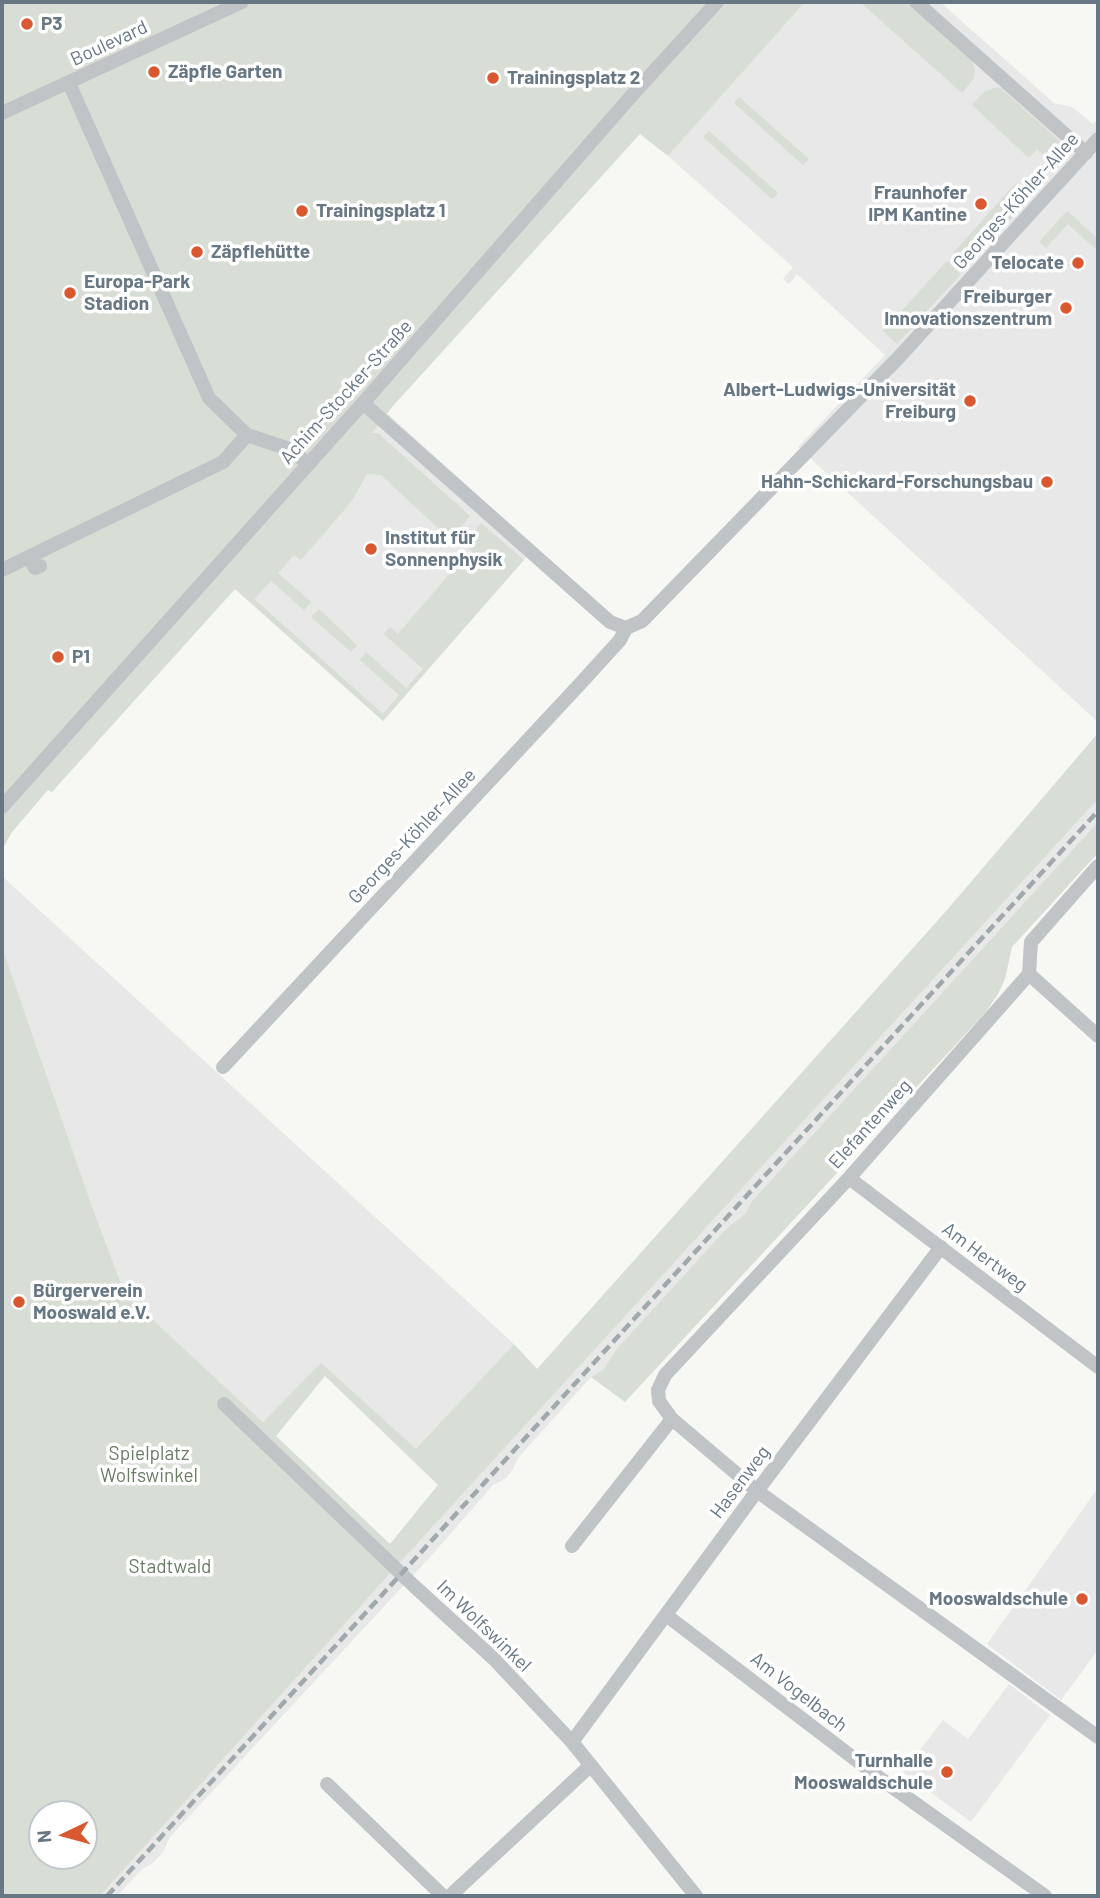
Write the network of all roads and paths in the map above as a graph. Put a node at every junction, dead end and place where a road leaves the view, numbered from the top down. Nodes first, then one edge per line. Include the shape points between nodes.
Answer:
1 (242, 2) edge
2 (717, 2) edge
3 (916, 2) edge
4 (69, 83) junction
5 (2, 113) edge
6 (1098, 139) edge
7 (1086, 153) junction
8 (363, 403) junction
9 (247, 435) junction
10 (307, 464) junction
11 (2, 570) edge
12 (626, 628) junction
13 (2, 807) edge
14 (1098, 866) edge
15 (1029, 974) junction
16 (1098, 1036) edge
17 (223, 1067) dead end
18 (849, 1178) junction
19 (941, 1247) junction
20 (1098, 1367) edge
21 (224, 1404) dead end
22 (672, 1419) junction
23 (757, 1491) junction
24 (572, 1546) dead end
25 (666, 1615) junction
26 (1098, 1737) edge
27 (572, 1742) junction
28 (591, 1765) junction
29 (327, 1784) dead end
30 (443, 1896) edge
31 (450, 1896) edge
32 (696, 1896) edge
33 (1045, 1896) edge

1 - 4 street, Boulevard
2 - 8 street, Achim-Stocker-Straße
3 - 7 street
4 - 5 street, Boulevard
4 - 9 street via 209,398
6 - 7 street, Georges-Köhler-Allee
7 - 12 street, Georges-Köhler-Allee via 900,356 642,621
8 - 10 street, Achim-Stocker-Straße
8 - 12 street via 610,622
9 - 10 street via 292,450
9 - 11 street via 223,462 35,562
10 - 13 street, Achim-Stocker-Straße
12 - 17 street, Georges-Köhler-Allee via 580,684
14 - 15 street via 1031,942
15 - 16 street
15 - 18 street, Elefantenweg
18 - 19 street, Am Hertweg
18 - 22 street, Elefantenweg via 664,1375 659,1401
19 - 20 street, Am Hertweg
19 - 23 street, Hasenweg
21 - 27 street, Im Wolfswinkel via 494,1659
22 - 23 street
22 - 24 street
23 - 25 street, Hasenweg
23 - 26 street
25 - 27 street, Hasenweg
25 - 33 street, Am Vogelbach via 881,1779
27 - 28 street, Im Wolfswinkel
28 - 31 street
28 - 32 street, Im Wolfswinkel
29 - 30 street

